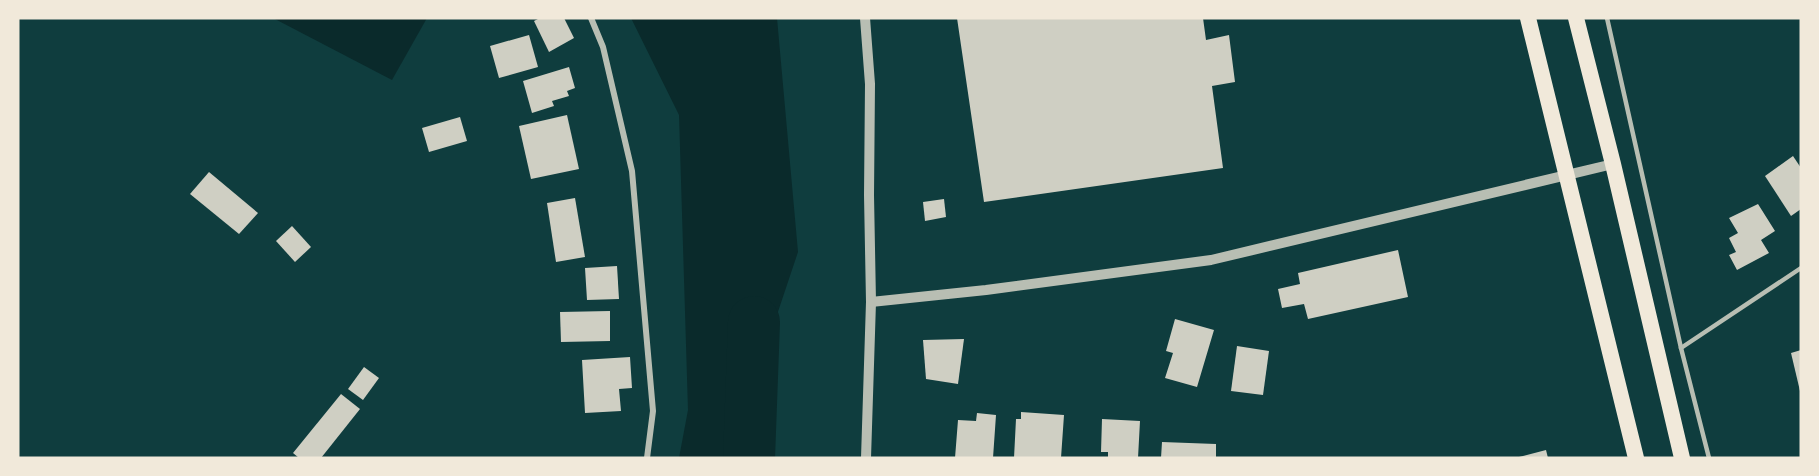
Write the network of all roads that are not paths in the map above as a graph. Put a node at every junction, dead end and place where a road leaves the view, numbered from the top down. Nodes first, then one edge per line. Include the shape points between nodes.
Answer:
1 (591, 18) edge
2 (865, 18) edge
3 (1528, 18) edge
4 (1576, 18) edge
5 (1607, 18) edge
6 (1613, 164) junction
7 (1568, 175) junction
8 (1801, 268) edge
9 (872, 302) junction
10 (1681, 348) junction
11 (647, 458) edge
12 (866, 458) edge
13 (1636, 458) edge
14 (1682, 458) edge
15 (1708, 458) edge

1 - 11 street via 603,47 632,171 653,411
2 - 9 street via 870,84
3 - 7 highway
4 - 6 highway
5 - 10 lane
6 - 7 street
6 - 14 highway
7 - 9 street via 1211,260
7 - 13 highway
8 - 10 lane
9 - 12 street
10 - 15 lane

